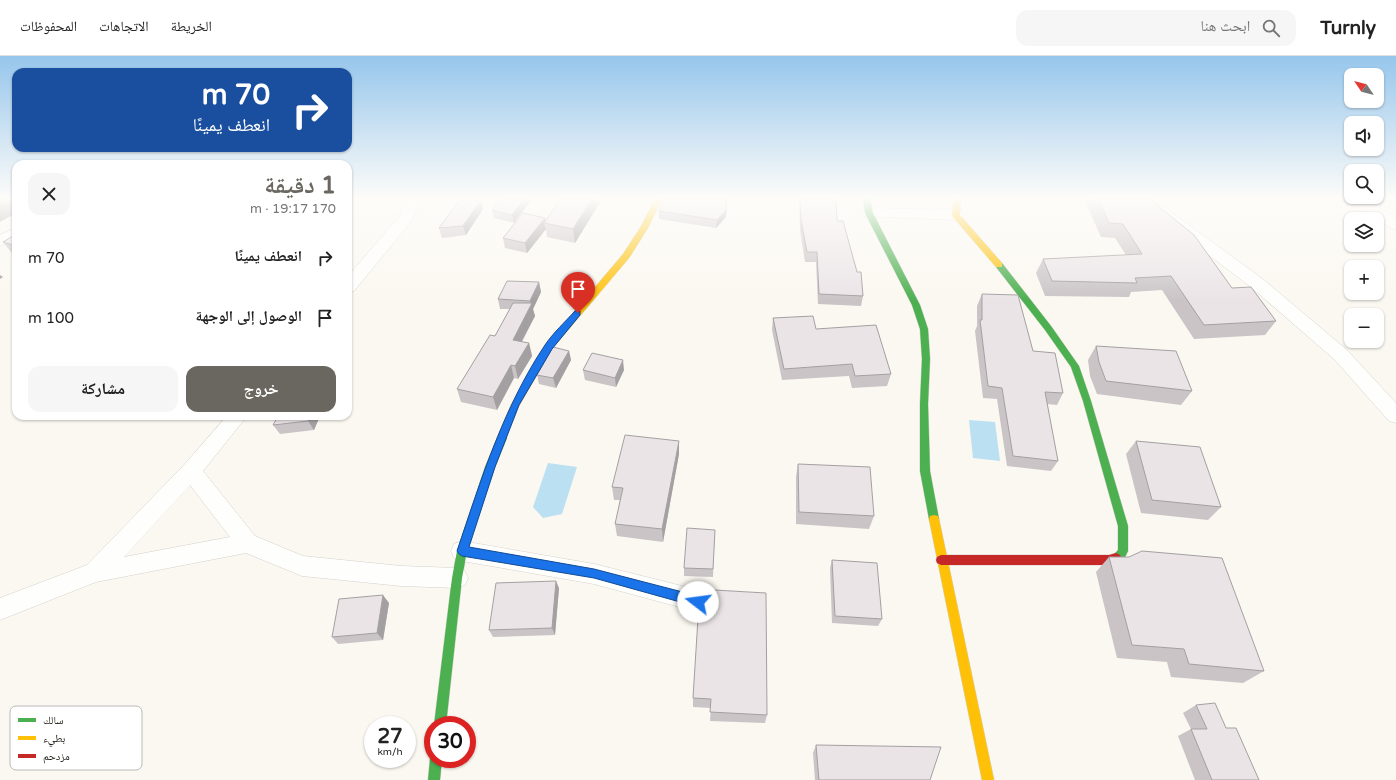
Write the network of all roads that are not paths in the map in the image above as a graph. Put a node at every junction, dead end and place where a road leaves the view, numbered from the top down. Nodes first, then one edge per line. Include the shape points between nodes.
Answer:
1 (394, 233) edge
2 (641, 233) edge
3 (880, 233) edge
4 (971, 233) edge
5 (1189, 233) edge
6 (12, 235) edge
7 (0, 240) edge
8 (352, 282) edge
9 (1396, 416) edge
10 (235, 420) edge
11 (191, 471) junction
12 (247, 543) junction
13 (462, 551) junction
14 (941, 560) junction
15 (95, 572) junction
16 (457, 578) junction
17 (698, 602) edge
18 (0, 609) edge
19 (441, 716) edge
20 (435, 768) edge
21 (434, 780) edge
22 (988, 780) edge

1 - 8 street
2 - 13 street via 626,256 549,347 515,405 490,467
3 - 14 street via 916,305 924,329 925,471
4 - 14 street via 1048,328 1075,366 1123,526 1123,551 1116,559 1109,560
5 - 9 street via 1258,284 1335,350
6 - 7 street
10 - 11 street
11 - 12 street
11 - 15 street
12 - 15 street
12 - 16 street via 302,566 401,576
13 - 16 street
13 - 17 street via 594,574
14 - 22 street
15 - 18 street
16 - 19 street
20 - 21 street

